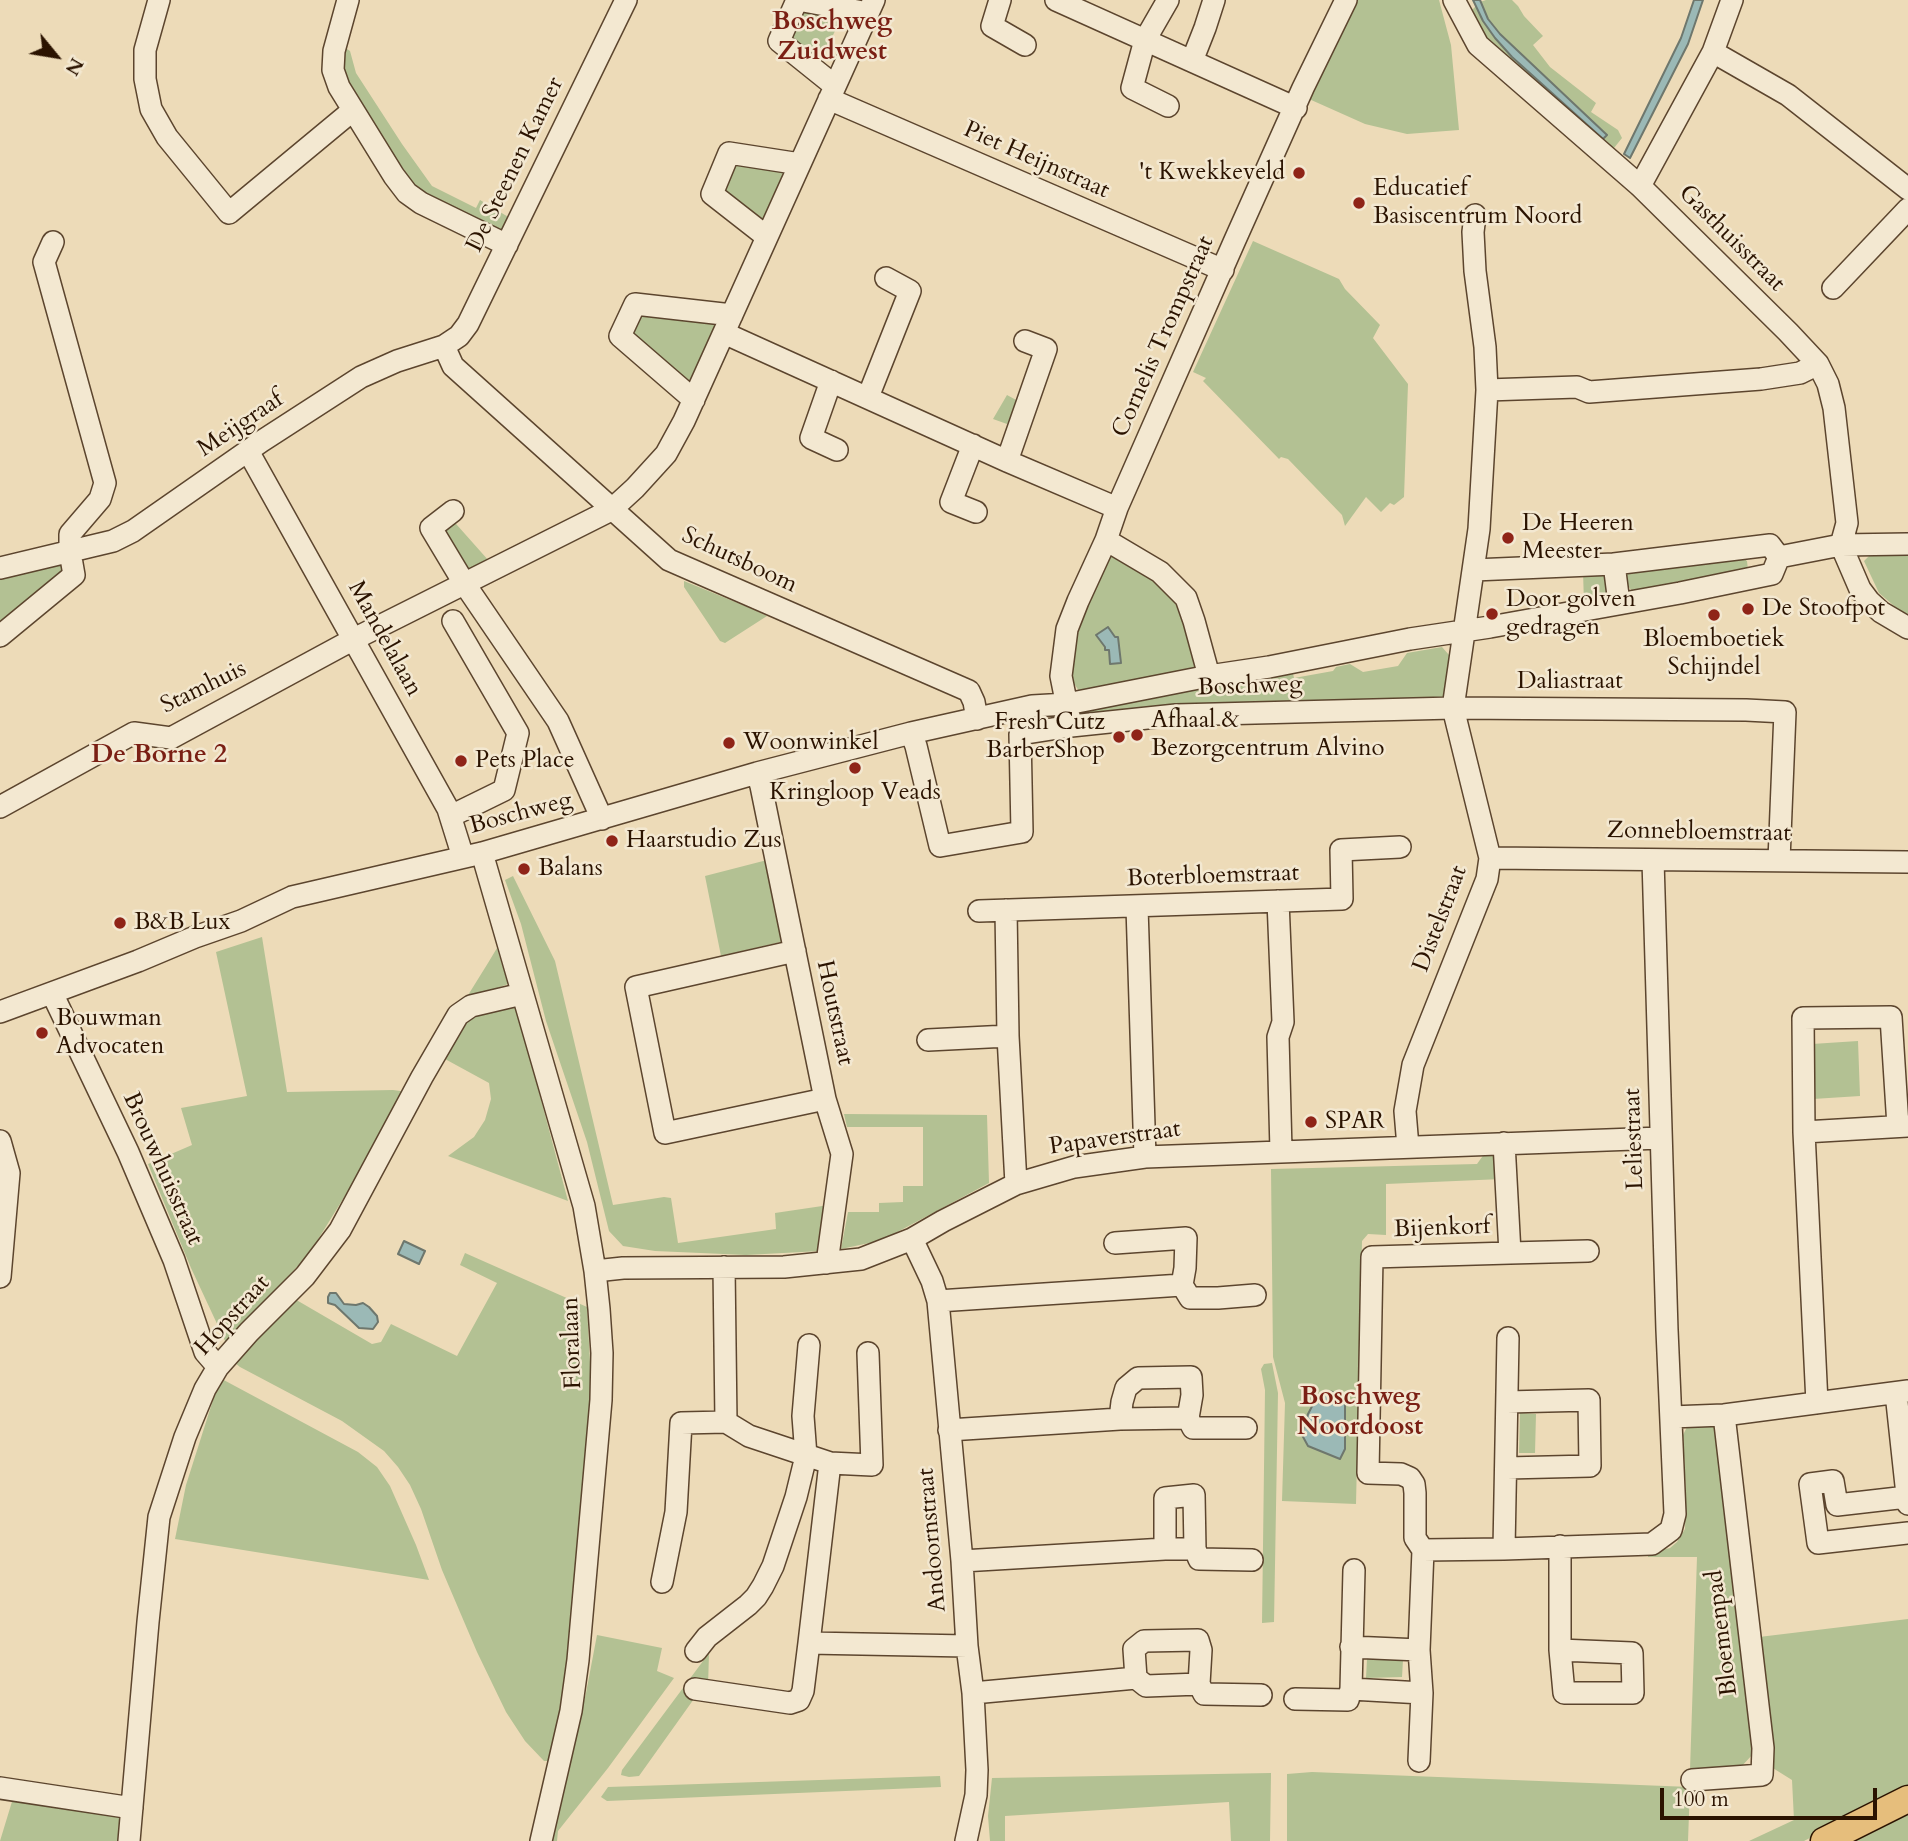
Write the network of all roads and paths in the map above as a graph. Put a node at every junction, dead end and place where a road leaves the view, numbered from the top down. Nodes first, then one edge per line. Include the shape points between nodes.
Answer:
1 (159, 0) edge
2 (348, 0) edge
3 (626, 0) edge
4 (797, 0) edge
5 (1000, 0) edge
6 (1056, 0) edge
7 (1168, 0) edge
8 (1214, 0) edge
9 (1346, 0) edge
10 (1454, 0) edge
11 (1732, 0) edge
12 (871, 7) edge
13 (1145, 40) junction
14 (1025, 45) dead end
15 (1713, 52) junction
16 (1192, 61) junction
17 (832, 92) junction
18 (1168, 106) dead end
19 (1296, 108) junction
20 (352, 111) junction
21 (800, 164) junction
22 (1640, 186) junction
23 (1908, 189) edge
24 (1908, 209) edge
25 (1475, 215) dead end
26 (767, 237) junction
27 (53, 242) dead end
28 (507, 245) junction
29 (1223, 270) junction
30 (886, 278) dead end
31 (1833, 288) dead end
32 (728, 324) junction
33 (1025, 341) dead end
34 (444, 346) junction
35 (1818, 364) junction
36 (831, 382) junction
37 (1487, 390) junction
38 (868, 397) junction
39 (694, 400) junction
40 (973, 445) junction
41 (837, 450) dead end
42 (248, 451) junction
43 (1007, 461) junction
44 (1117, 508) junction
45 (611, 510) junction
46 (453, 511) dead end
47 (976, 512) dead end
48 (1106, 540) junction
49 (1908, 544) edge
50 (1841, 545) junction
51 (70, 552) junction
52 (1779, 557) junction
53 (1614, 564) junction
54 (0, 568) edge
55 (1474, 570) junction
56 (464, 583) junction
57 (1619, 604) junction
58 (453, 621) dead end
59 (1908, 628) edge
60 (1464, 630) junction
61 (0, 636) edge
62 (355, 639) junction
63 (1209, 676) junction
64 (1067, 704) junction
65 (1453, 708) junction
66 (976, 719) junction
67 (1070, 726) junction
68 (911, 733) junction
69 (757, 773) junction
70 (0, 807) edge
71 (451, 816) junction
72 (602, 819) junction
73 (1400, 847) dead end
74 (472, 855) junction
75 (1490, 858) junction
76 (1653, 860) junction
77 (1779, 860) junction
78 (1908, 862) edge
79 (1278, 901) junction
80 (1138, 906) junction
81 (1006, 910) junction
82 (979, 911) dead end
83 (794, 951) junction
84 (52, 993) junction
85 (522, 994) junction
86 (0, 1011) edge
87 (1008, 1036) junction
88 (928, 1040) dead end
89 (825, 1099) junction
90 (1903, 1126) edge
91 (1804, 1132) junction
92 (1661, 1138) junction
93 (0, 1141) edge
94 (1504, 1143) junction
95 (1408, 1147) junction
96 (1281, 1151) junction
97 (1145, 1157) junction
98 (1016, 1184) junction
99 (912, 1239) junction
100 (1115, 1243) dead end
101 (1588, 1251) dead end
102 (1510, 1253) junction
103 (827, 1263) junction
104 (724, 1267) junction
105 (595, 1271) junction
106 (0, 1277) edge
107 (1182, 1284) junction
108 (1255, 1295) dead end
109 (938, 1301) junction
110 (1508, 1338) dead end
111 (809, 1345) dead end
112 (869, 1353) dead end
113 (218, 1367) junction
114 (1902, 1392) edge
115 (1507, 1402) junction
116 (1817, 1403) junction
117 (1724, 1415) junction
118 (1671, 1417) junction
119 (1188, 1418) junction
120 (1120, 1419) junction
121 (726, 1422) junction
122 (1246, 1428) dead end
123 (949, 1430) junction
124 (806, 1456) junction
125 (830, 1463) junction
126 (1507, 1468) junction
127 (1907, 1500) edge
128 (1908, 1533) edge
129 (1560, 1546) junction
130 (1165, 1549) junction
131 (1195, 1549) junction
132 (1504, 1549) junction
133 (1423, 1550) junction
134 (1252, 1560) dead end
135 (962, 1561) junction
136 (1354, 1570) dead end
137 (662, 1582) dead end
138 (809, 1643) junction
139 (967, 1646) junction
140 (1352, 1647) junction
141 (1419, 1650) junction
142 (1560, 1650) dead end
143 (696, 1651) dead end
144 (1136, 1678) junction
145 (1199, 1684) junction
146 (695, 1689) dead end
147 (1351, 1689) junction
148 (973, 1693) junction
149 (1422, 1693) junction
150 (1261, 1695) dead end
151 (1295, 1699) dead end
152 (1419, 1761) dead end
153 (1692, 1780) dead end
154 (0, 1788) edge
155 (1908, 1799) edge
156 (132, 1808) junction
157 (129, 1841) edge
158 (541, 1841) edge
159 (966, 1841) edge
160 (1824, 1841) edge

1 - 20 street via 145,50 151,109 167,137 229,213
2 - 20 street via 333,70
3 - 28 street, De Steenen Kamer
4 - 12 street
4 - 17 street, Piet Heijnstraat via 779,41
5 - 14 street via 992,26
6 - 13 street
7 - 13 street
8 - 16 street
9 - 19 street, Cornelis Trompstraat
10 - 22 street, Gasthuisstraat via 1478,45
11 - 15 street
12 - 17 street, Stamhuis
13 - 16 street
13 - 18 street via 1132,88
15 - 22 street
15 - 23 street via 1788,95
16 - 19 street
17 - 21 street, Stamhuis
17 - 29 street, Piet Heijnstraat
19 - 29 street, Cornelis Trompstraat
20 - 28 street via 407,193
21 - 26 street, Stamhuis
21 - 26 street via 729,153 712,194
22 - 35 street, Gasthuisstraat
24 - 31 street
25 - 37 street via 1472,232
26 - 32 street, Stamhuis
27 - 51 street via 44,262 105,483 100,499 70,534
28 - 34 street, De Steenen Kamer via 468,324
29 - 44 street, Cornelis Trompstraat
30 - 38 street via 910,291
32 - 36 street
32 - 39 street, Stamhuis
32 - 39 street via 635,304 625,325 621,336
33 - 43 street via 1046,349
34 - 42 street, Meijgraaf via 361,377
34 - 45 street, Schutsboom via 453,366
35 - 37 street via 1800,373 1748,380 1589,392 1577,387
35 - 50 street, Gasthuisstraat via 1834,408 1847,523
36 - 38 street
36 - 41 street via 811,438
37 - 55 street
38 - 40 street
39 - 45 street, Stamhuis via 666,454
40 - 43 street
40 - 47 street via 951,502
42 - 51 street, Meijgraaf via 133,531
42 - 62 street, Mandelalaan
43 - 44 street
44 - 48 street, Cornelis Trompstraat
45 - 56 street, Stamhuis
45 - 66 street, Schutsboom via 668,560 969,691
46 - 56 street via 431,528
48 - 63 street via 1160,572 1186,598
48 - 64 street, Cornelis Trompstraat via 1067,629 1060,676
49 - 50 street, Boschweg
50 - 52 street, Boschweg
50 - 59 street via 1860,590 1881,612
51 - 54 street, Meijgraaf
51 - 61 street via 74,575
52 - 53 street, Boschweg via 1770,545
52 - 57 street, Boschweg via 1772,574
53 - 55 street, Boschweg
53 - 57 street
55 - 60 street
56 - 62 street, Stamhuis
56 - 72 street via 558,721
57 - 60 street, Boschweg
58 - 71 street via 518,733 504,790
60 - 63 street, Boschweg
60 - 65 street
62 - 70 street, Stamhuis via 171,738 134,733
62 - 71 street, Mandelalaan
63 - 64 street, Boschweg
64 - 66 street, Boschweg via 1032,706
64 - 67 street
65 - 67 street, Boschweg via 1176,715
65 - 75 street, Distelstraat
65 - 77 street, Daliastraat via 1785,712
66 - 68 street, Boschweg
67 - 68 street, Boschweg via 1020,734 1022,832 940,846
68 - 69 street, Boschweg
69 - 72 street, Boschweg
69 - 83 street, Houtstraat
71 - 74 street, Mandelalaan
72 - 74 street, Boschweg
73 - 79 street, Boterbloemstraat via 1341,850 1342,899
74 - 84 street, Boschweg via 292,897
74 - 85 street, Floralaan
75 - 76 street, Zonnebloemstraat
75 - 95 street, Distelstraat via 1487,879 1413,1065 1405,1111
76 - 77 street, Zonnebloemstraat
76 - 92 street, Leliestraat
77 - 78 street, Zonnebloemstraat
79 - 80 street, Boterbloemstraat
79 - 96 street via 1283,1022 1278,1037
80 - 81 street, Boterbloemstraat
80 - 97 street
81 - 82 street, Boterbloemstraat
81 - 87 street
83 - 89 street, Houtstraat
83 - 89 street via 636,987 666,1133
84 - 86 street, Boschweg
84 - 113 street, Brouwhuisstraat via 128,1152 174,1260 205,1352
85 - 105 street, Floralaan via 584,1206
85 - 113 street, Hopstraat via 471,1006 458,1015 322,1257
87 - 88 street
87 - 98 street
89 - 103 street, Houtstraat via 842,1154
90 - 91 street
90 - 91 street via 1891,1017 1803,1018
91 - 116 street
92 - 94 street, Papaverstraat
92 - 118 street, Leliestraat
93 - 106 street via 9,1173
94 - 95 street, Papaverstraat
94 - 102 street
95 - 96 street, Papaverstraat
96 - 97 street, Papaverstraat
97 - 98 street, Papaverstraat via 1074,1167
98 - 99 street, Papaverstraat
99 - 103 street, Papaverstraat via 861,1259
99 - 109 street, Andoornstraat
100 - 107 street via 1186,1238
101 - 102 street
102 - 133 street, Bijenkorf via 1372,1257 1368,1474 1410,1478 1415,1493 1415,1538
103 - 104 street, Papaverstraat
104 - 105 street, Papaverstraat
104 - 121 street
105 - 158 street, Floralaan via 601,1400 582,1616 571,1711
107 - 108 street via 1190,1298
107 - 109 street
109 - 123 street, Andoornstraat
110 - 115 street
111 - 124 street via 803,1416
112 - 125 street via 872,1465
113 - 156 street, Hopstraat via 185,1437 159,1517
114 - 116 street
114 - 127 street
115 - 126 street
115 - 126 street via 1589,1400 1590,1466
116 - 117 street
117 - 118 street
117 - 153 street, Bloemenpad via 1763,1748 1762,1775
118 - 129 street via 1675,1514 1671,1530 1653,1544
119 - 120 street
119 - 120 street via 1191,1377 1176,1377 1138,1378 1126,1388
119 - 122 street via 1193,1428
120 - 123 street
121 - 124 street via 748,1436
121 - 137 street via 681,1423 676,1512
123 - 135 street, Andoornstraat
124 - 125 street
124 - 143 street via 763,1586
125 - 138 street
126 - 132 street
127 - 128 street via 1837,1505 1833,1480 1810,1484 1818,1543
129 - 132 street
129 - 142 street
130 - 131 street
130 - 131 street via 1165,1498 1194,1495
130 - 135 street
131 - 134 street via 1199,1559
132 - 133 street
133 - 141 street
135 - 139 street, Andoornstraat
136 - 140 street
138 - 139 street
138 - 146 street via 799,1700 790,1703
139 - 148 street, Andoornstraat
140 - 141 street
140 - 147 street
141 - 149 street
144 - 145 street via 1146,1686
144 - 145 street via 1134,1649 1144,1641 1198,1640
144 - 148 street
145 - 150 street via 1204,1694
147 - 149 street
147 - 151 street via 1349,1700
148 - 159 street, Andoornstraat via 976,1795
149 - 152 street
154 - 156 street
155 - 160 main road
156 - 157 street, Hopstraat

